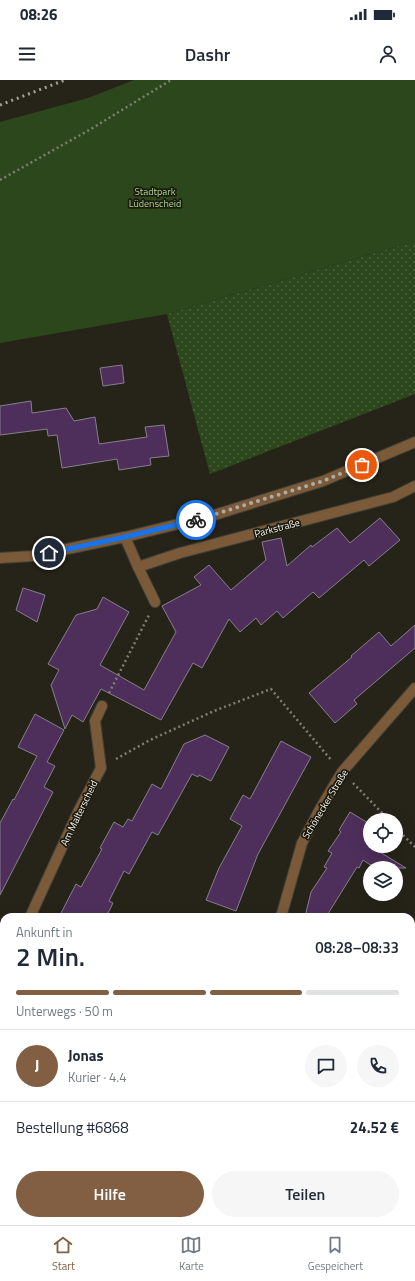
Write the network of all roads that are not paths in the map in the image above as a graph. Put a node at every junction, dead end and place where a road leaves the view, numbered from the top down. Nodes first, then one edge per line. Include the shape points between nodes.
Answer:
1 (415, 442) edge
2 (415, 486) edge
3 (125, 537) junction
4 (0, 558) edge
5 (138, 567) junction
6 (155, 602) road end
7 (415, 688) edge
8 (102, 706) road end
9 (32, 913) edge
10 (282, 913) edge

1 - 3 street via 323,481 211,516
2 - 5 street, Parkstraße via 393,497 180,553
3 - 4 street via 34,556
3 - 5 street
5 - 6 street
7 - 10 street, Schönecker Straße via 342,772 320,809 302,843
8 - 9 street, Am Malterscheid via 95,721 102,768 79,810

